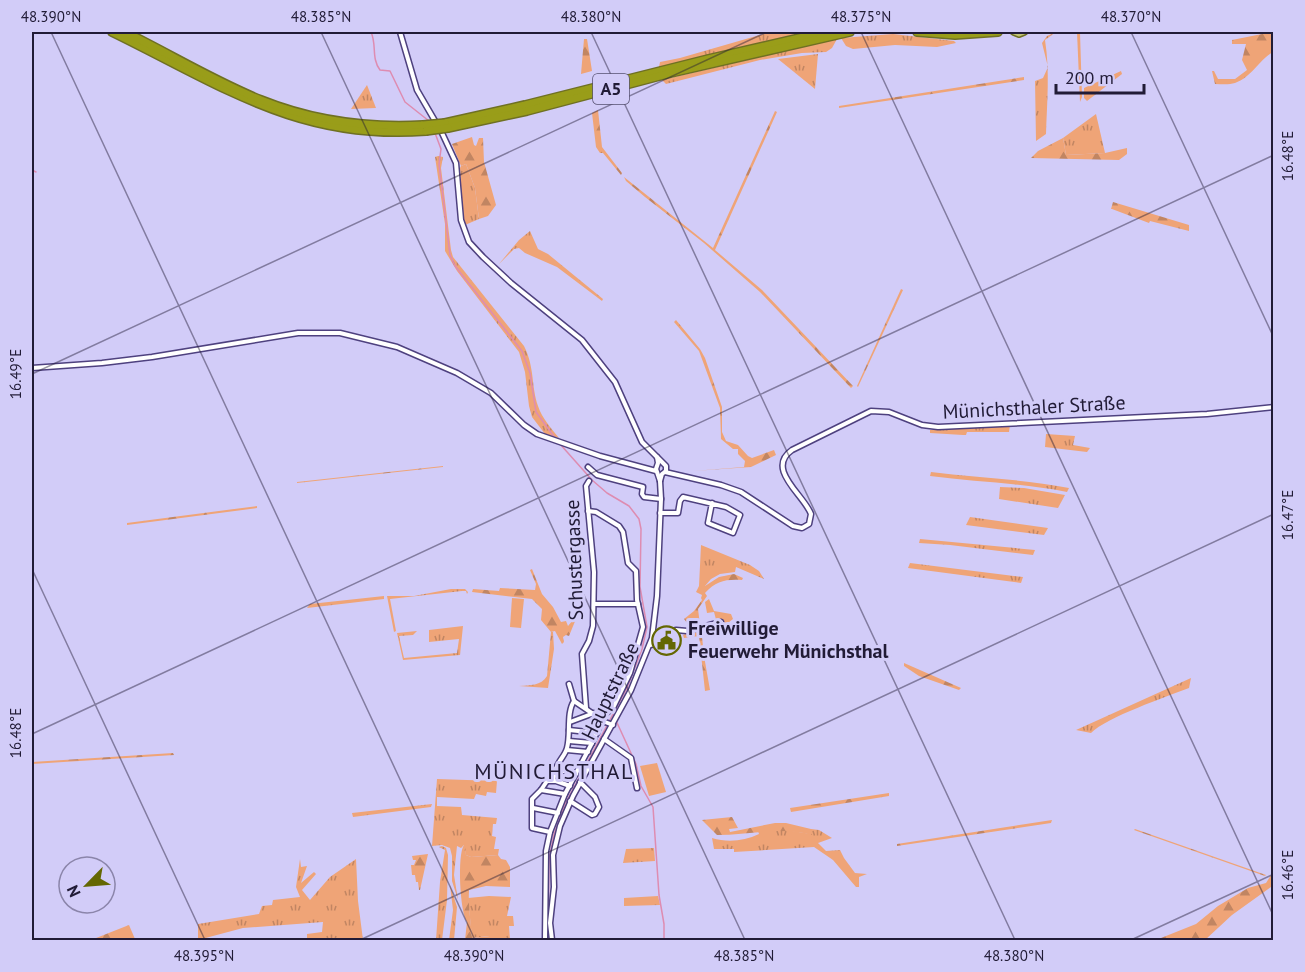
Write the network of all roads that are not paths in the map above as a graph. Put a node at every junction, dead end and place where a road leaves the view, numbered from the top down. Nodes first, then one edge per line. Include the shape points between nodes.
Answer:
1 (112, 32) edge
2 (125, 32) edge
3 (400, 32) edge
4 (822, 32) edge
5 (850, 32) edge
6 (917, 32) edge
7 (998, 32) edge
8 (1014, 32) edge
9 (1024, 32) edge
10 (446, 125) junction
11 (425, 128) junction
12 (32, 368) edge
13 (1272, 408) edge
14 (588, 467) dead end
15 (661, 469) junction
16 (589, 482) dead end
17 (661, 499) junction
18 (712, 503) junction
19 (588, 511) junction
20 (660, 513) junction
21 (593, 604) junction
22 (638, 604) junction
23 (721, 622) dead end
24 (650, 645) junction
25 (568, 684) dead end
26 (574, 701) junction
27 (586, 708) junction
28 (594, 713) junction
29 (570, 722) junction
30 (610, 722) junction
31 (569, 730) junction
32 (597, 734) junction
33 (604, 739) junction
34 (569, 741) junction
35 (592, 743) junction
36 (567, 750) junction
37 (588, 752) junction
38 (556, 769) junction
39 (576, 774) junction
40 (553, 780) junction
41 (580, 782) junction
42 (570, 786) junction
43 (637, 788) dead end
44 (541, 790) junction
45 (565, 794) junction
46 (570, 801) junction
47 (533, 808) junction
48 (558, 813) junction
49 (550, 832) junction
50 (553, 839) junction
51 (544, 940) edge
52 (552, 940) edge

1 - 11 highway, A5 via 249,101 286,115 357,130 393,132
2 - 11 highway, A5 via 241,91 287,109 357,124
3 - 15 street, Hauptstraße via 417,90 456,163 461,220 469,242 495,269 582,340 615,382 642,442 655,454
4 - 10 highway, A5
5 - 10 highway, A5 via 527,111
6 - 7 highway
8 - 9 main road
10 - 11 highway, A5, bridge
12 - 15 street via 160,356 291,334 340,333 397,346 457,372 491,393 528,429 554,441
13 - 15 street, Münichsthaler Straße via 938,427 890,412 871,411 784,457 784,474 811,514 809,524 802,528 741,492
14 - 17 street via 597,475 643,487 644,497
15 - 17 street, Hauptstraße
16 - 19 street, Schustergasse
17 - 20 street, Hauptstraße
18 - 18 street via 708,523 733,533 740,515
18 - 20 street via 683,497 678,513
19 - 21 street, Schustergasse
19 - 22 street via 596,512 623,532 628,563 636,572
20 - 24 street, Hauptstraße via 657,596
21 - 22 street
21 - 27 street, Schustergasse via 593,626 582,654
22 - 30 street via 643,627 635,660 613,708 606,713
23 - 24 street via 676,630
24 - 30 street, Hauptstraße via 636,681
25 - 26 street
26 - 27 street
26 - 29 street
27 - 28 street
28 - 29 street
28 - 30 street
29 - 31 street
30 - 32 street, Hauptstraße
30 - 33 street, Hauptstraße
31 - 32 street
31 - 34 street
32 - 35 street, Hauptstraße
33 - 41 street, Hauptstraße
33 - 43 street via 631,758
34 - 35 street
34 - 36 street
35 - 37 street, Hauptstraße
36 - 37 street
36 - 38 street
37 - 39 street, Hauptstraße
38 - 39 street
38 - 40 street
39 - 42 street, Hauptstraße
40 - 42 street
40 - 44 street via 547,781
41 - 46 street, Hauptstraße
41 - 46 street via 599,807 595,814
42 - 45 street, Hauptstraße
44 - 45 street
44 - 47 street via 532,799
45 - 48 street, Hauptstraße
46 - 50 street, Hauptstraße
47 - 48 street
47 - 49 street via 532,828
48 - 49 street, Hauptstraße
49 - 50 street, Hauptstraße
50 - 51 street, Hauptstraße via 546,850
50 - 52 street, Hauptstraße

